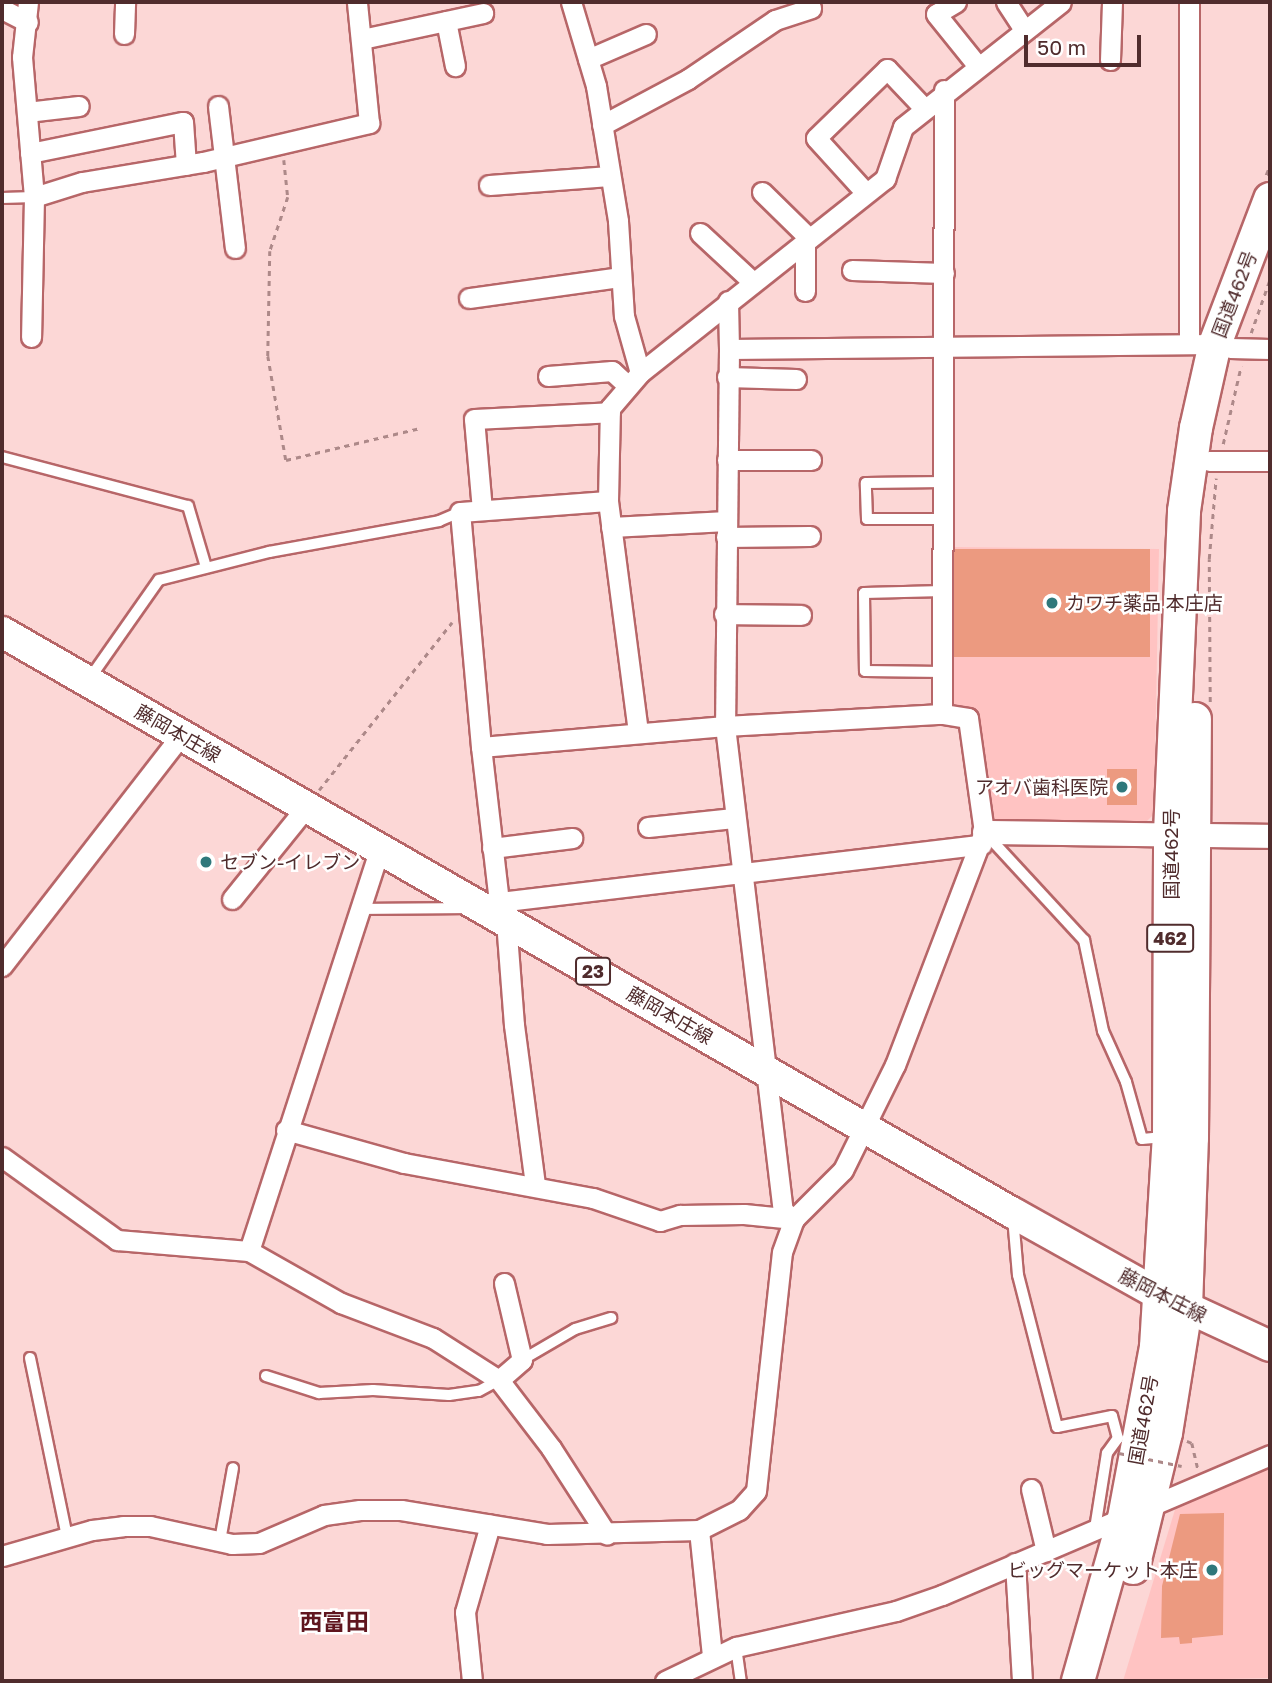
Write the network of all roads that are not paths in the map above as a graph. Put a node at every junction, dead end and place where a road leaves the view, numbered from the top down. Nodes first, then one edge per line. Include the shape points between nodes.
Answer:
1 (28, 2) edge
2 (125, 2) edge
3 (357, 2) edge
4 (571, 2) edge
5 (956, 2) edge
6 (1006, 2) edge
7 (1061, 2) edge
8 (1112, 2) edge
9 (1189, 2) edge
10 (811, 8) dead end
11 (2, 9) edge
12 (483, 13) dead end
13 (446, 21) junction
14 (27, 22) junction
15 (1024, 30) junction
16 (124, 34) dead end
17 (646, 34) dead end
18 (362, 39) junction
19 (588, 59) junction
20 (1110, 60) dead end
21 (977, 65) junction
22 (455, 66) dead end
23 (944, 90) junction
24 (79, 106) dead end
25 (218, 106) dead end
26 (924, 108) junction
27 (27, 112) junction
28 (602, 125) junction
29 (30, 153) junction
30 (224, 158) junction
31 (186, 165) junction
32 (610, 176) junction
33 (489, 185) dead end
34 (762, 192) dead end
35 (866, 193) junction
36 (34, 197) junction
37 (2, 198) edge
38 (1270, 199) edge
39 (700, 233) dead end
40 (807, 239) junction
41 (1270, 241) edge
42 (235, 248) dead end
43 (852, 270) dead end
44 (944, 272) junction
45 (621, 277) junction
46 (753, 282) junction
47 (805, 291) dead end
48 (469, 298) dead end
49 (728, 301) junction
50 (31, 337) dead end
51 (944, 345) junction
52 (1225, 347) junction
53 (729, 349) junction
54 (1270, 349) edge
55 (548, 376) dead end
56 (727, 377) junction
57 (634, 379) junction
58 (796, 379) dead end
59 (610, 412) junction
60 (2, 457) edge
61 (727, 460) junction
62 (811, 460) dead end
63 (1217, 460) junction
64 (1270, 461) edge
65 (944, 482) junction
66 (608, 501) junction
67 (482, 510) junction
68 (460, 512) junction
69 (943, 519) junction
70 (611, 527) junction
71 (726, 529) junction
72 (810, 536) dead end
73 (206, 567) junction
74 (943, 591) junction
75 (724, 614) junction
76 (801, 615) dead end
77 (2, 632) edge
78 (943, 671) junction
79 (88, 682) junction
80 (942, 714) junction
81 (725, 726) junction
82 (638, 733) junction
83 (181, 735) junction
84 (481, 747) junction
85 (307, 806) junction
86 (734, 818) junction
87 (648, 827) dead end
88 (1182, 833) junction
89 (1270, 836) edge
90 (572, 838) dead end
91 (983, 838) junction
92 (492, 848) junction
93 (380, 849) junction
94 (739, 875) junction
95 (232, 899) dead end
96 (360, 909) junction
97 (495, 910) junction
98 (2, 966) edge
99 (765, 1070) junction
100 (863, 1129) junction
101 (286, 1130) junction
102 (1169, 1136) junction
103 (2, 1157) edge
104 (535, 1185) junction
105 (1013, 1213) junction
106 (794, 1219) junction
107 (248, 1251) junction
108 (504, 1283) dead end
109 (1173, 1301) junction
110 (611, 1318) dead end
111 (1270, 1346) edge
112 (30, 1358) dead end
113 (522, 1360) junction
114 (266, 1376) dead end
115 (499, 1380) junction
116 (1270, 1455) edge
117 (233, 1468) dead end
118 (1031, 1489) dead end
119 (1137, 1512) junction
120 (490, 1525) junction
121 (699, 1530) junction
122 (1095, 1530) junction
123 (607, 1535) junction
124 (67, 1537) junction
125 (220, 1541) junction
126 (1046, 1550) junction
127 (2, 1556) edge
128 (1015, 1563) junction
129 (736, 1647) junction
130 (712, 1655) junction
131 (673, 1679) edge
132 (472, 1681) edge
133 (741, 1681) edge
134 (1022, 1681) edge
135 (1078, 1681) edge
136 (1098, 1681) edge

1 - 14 street
2 - 16 street
3 - 18 street
4 - 19 street
5 - 21 street via 936,14
6 - 15 street
7 - 15 street
8 - 20 street
9 - 52 street
10 - 28 street via 775,20 688,79
11 - 14 street
12 - 13 street
13 - 18 street
13 - 22 street
14 - 27 street via 22,57
15 - 21 street
17 - 19 street
18 - 30 street via 369,123
19 - 28 street
21 - 23 street
23 - 26 street
23 - 44 street
24 - 27 street
25 - 30 street
26 - 35 street via 903,127 884,179
26 - 35 street via 887,69 816,138
27 - 29 street
28 - 32 street
29 - 31 street via 183,122
29 - 36 street
30 - 31 street
30 - 42 street
31 - 36 street via 82,182
32 - 33 street
32 - 45 street
34 - 40 street
35 - 40 street
36 - 37 lane
36 - 50 street
38 - 52 highway, 国道462号 / 462
39 - 46 street
40 - 46 street
40 - 47 street
41 - 52 highway, 国道462号 / 462
43 - 44 street
44 - 51 street
45 - 48 street
45 - 57 street
46 - 49 street
49 - 53 street
49 - 57 street
51 - 52 street
51 - 53 street
51 - 65 street
52 - 54 street
52 - 63 highway, 国道462号 / 462
52 - 88 highway, 国道462号 / 462 via 1196,428 1184,511
53 - 56 street
55 - 57 street via 612,371
56 - 58 street
56 - 61 street
57 - 59 street
59 - 66 street
59 - 67 street via 474,419
60 - 73 lane via 188,506
61 - 62 street
61 - 71 street
63 - 64 street
63 - 88 highway, 国道462号 / 462 via 1198,592
65 - 69 street
65 - 69 lane via 866,483 867,519
66 - 67 street
66 - 70 street
67 - 68 street
68 - 73 lane via 439,521
68 - 84 street
69 - 74 street
70 - 71 street
70 - 82 street
71 - 72 street
71 - 75 street
73 - 79 lane via 159,580
74 - 78 street
74 - 78 lane via 864,593 865,671
75 - 76 street
75 - 81 street
77 - 79 main road, 藤岡本庄線 / 23
78 - 80 street
79 - 83 main road, 藤岡本庄線 / 23
80 - 81 street
80 - 91 street via 968,718
81 - 82 street
81 - 86 street
82 - 84 street
83 - 85 main road, 藤岡本庄線 / 23
83 - 98 street
84 - 92 street
85 - 93 main road, 藤岡本庄線 / 23
85 - 95 street
86 - 87 street
86 - 94 street
88 - 89 street
88 - 91 street
88 - 102 highway, 国道462号 / 462
88 - 109 highway, 国道462号 / 462 via 1192,1138
90 - 92 street
91 - 94 street
91 - 100 street via 924,998
91 - 102 lane via 1084,940 1103,1031 1126,1082 1142,1139
92 - 97 street
93 - 96 street
93 - 97 main road, 藤岡本庄線 / 23
94 - 97 street
94 - 99 street
96 - 97 lane
96 - 101 street
97 - 99 main road, 藤岡本庄線 / 23
97 - 104 street
99 - 100 main road, 藤岡本庄線 / 23
99 - 106 street via 783,1211
100 - 105 main road, 藤岡本庄線 / 23
100 - 106 street via 843,1170
101 - 104 street via 404,1163
101 - 107 street
102 - 109 highway, 国道462号 / 462
103 - 107 street via 117,1240
104 - 106 street via 593,1198 660,1221 680,1215 718,1214
105 - 109 main road, 藤岡本庄線 / 23
105 - 122 lane via 1018,1275 1057,1427 1112,1416 1118,1438 1107,1453
106 - 121 street via 782,1252 756,1491 739,1510
107 - 115 street via 341,1303 433,1338
108 - 113 street
109 - 111 main road, 藤岡本庄線 / 23
109 - 119 highway, 国道462号 / 462
110 - 113 lane via 575,1329
112 - 124 lane
113 - 115 street
114 - 115 lane via 319,1393 373,1390 449,1395 479,1391
115 - 123 street via 551,1448
116 - 119 street
117 - 125 lane
118 - 126 street
119 - 122 street
119 - 135 highway, 国道462号 / 462
119 - 136 highway, 国道462号 / 462
120 - 123 street via 547,1534
120 - 125 street via 401,1510 360,1510 324,1516 259,1543
120 - 132 street via 465,1612
121 - 123 street
121 - 130 street
122 - 126 street
124 - 125 street via 92,1530 150,1526
124 - 127 street
126 - 128 street
128 - 129 street via 896,1611
128 - 134 street
129 - 130 street
129 - 133 lane
130 - 131 street

